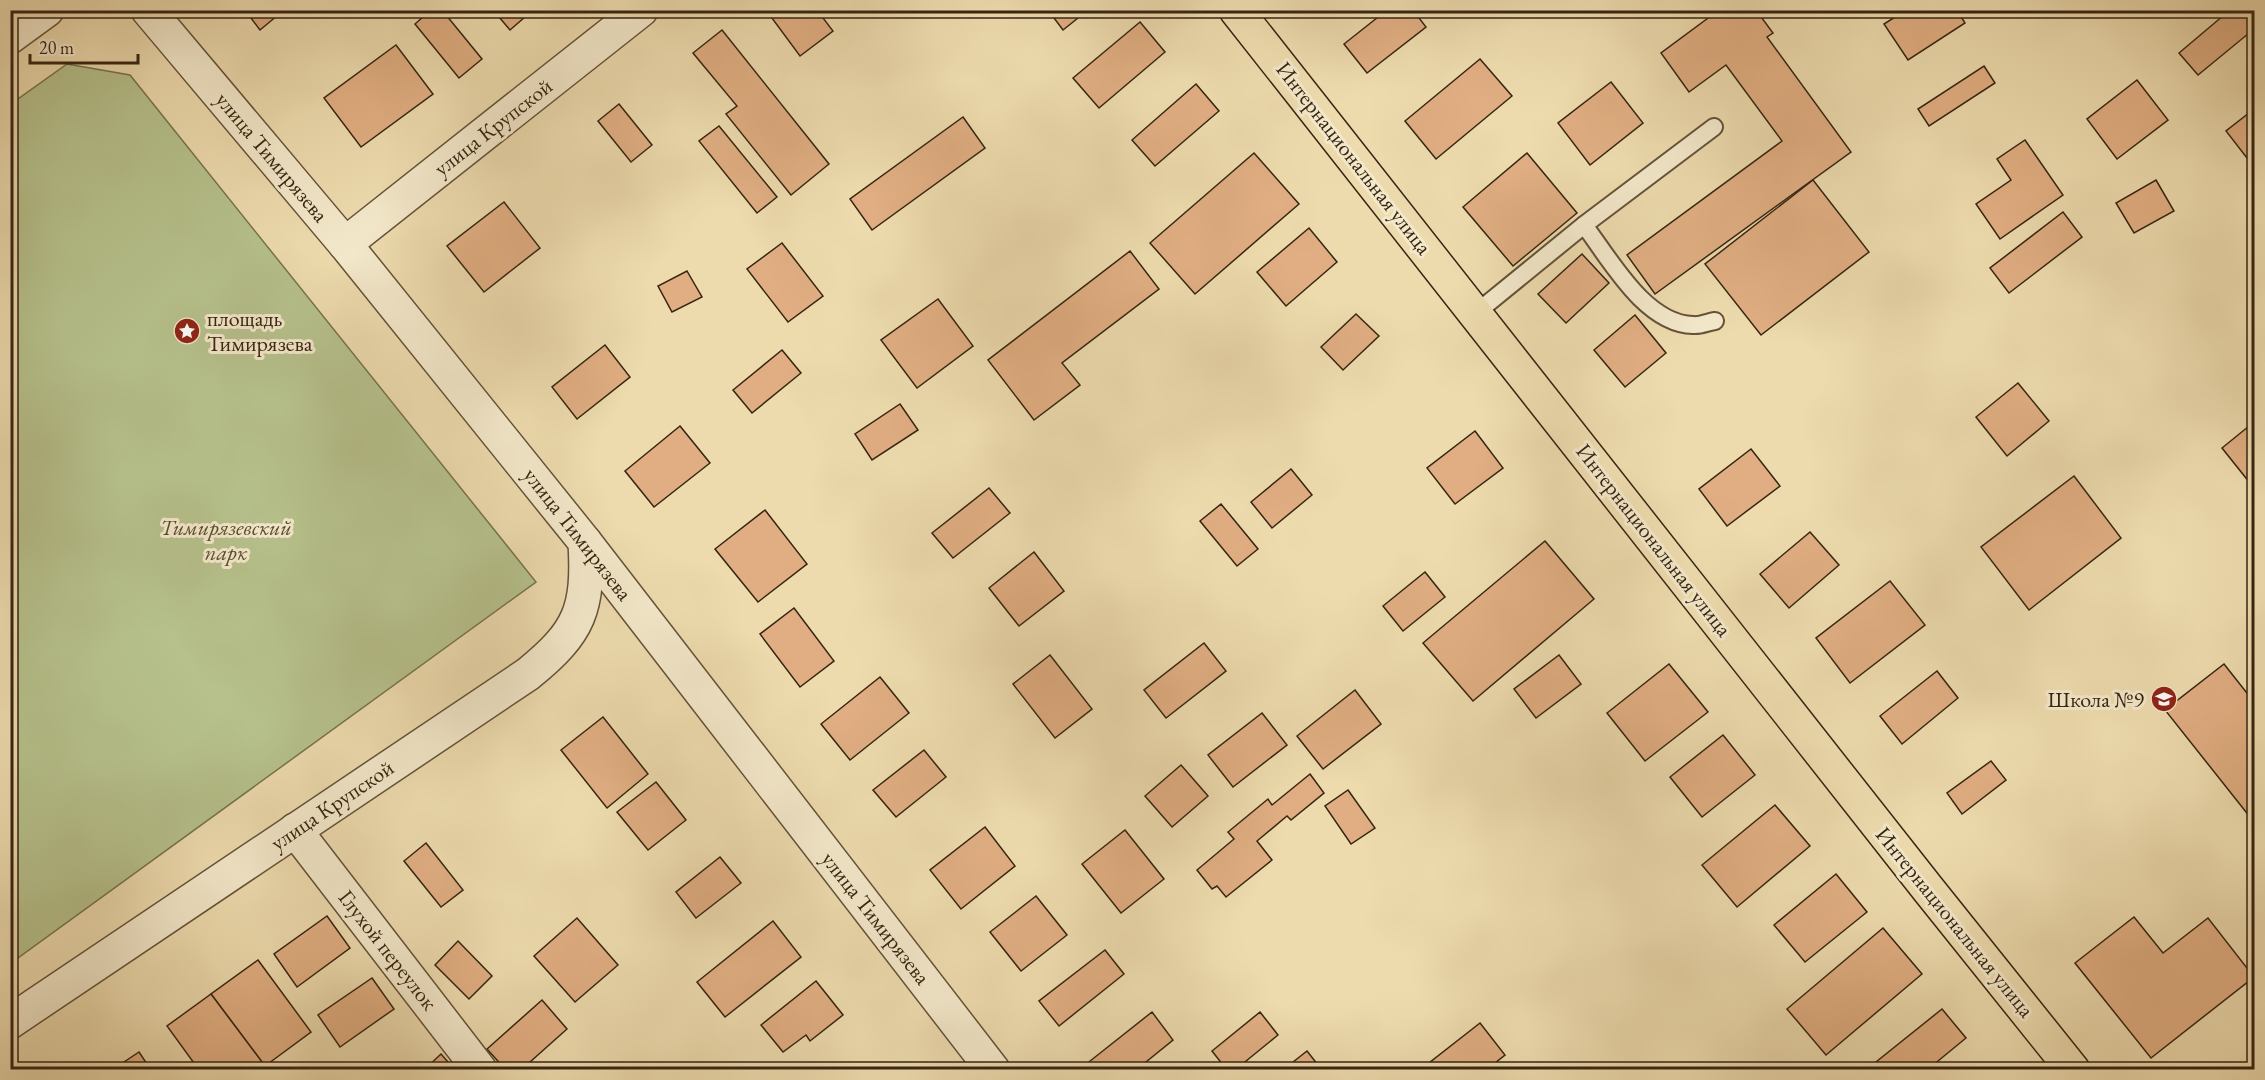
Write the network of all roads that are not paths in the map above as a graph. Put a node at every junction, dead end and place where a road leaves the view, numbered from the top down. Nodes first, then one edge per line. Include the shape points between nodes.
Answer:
1 (47, 10) edge
2 (148, 10) edge
3 (641, 10) edge
4 (1236, 10) edge
5 (10, 37) edge
6 (1714, 127) dead end
7 (1584, 225) junction
8 (345, 244) junction
9 (1476, 313) junction
10 (1715, 321) dead end
11 (585, 542) junction
12 (295, 830) junction
13 (10, 1022) edge
14 (480, 1070) edge
15 (993, 1070) edge
16 (2073, 1070) edge

1 - 5 street
2 - 8 street, улица Тимирязева
3 - 8 street, улица Крупской
4 - 9 main road, Интернациональная улица
6 - 7 lane
7 - 9 lane
7 - 10 lane via 1642,302 1666,319 1693,326
8 - 11 street, улица Тимирязева
9 - 16 main road, Интернациональная улица
11 - 12 street, улица Крупской via 587,570 581,608 571,632 552,654
11 - 15 street, улица Тимирязева
12 - 13 street, улица Крупской
12 - 14 street, Глухой переулок

